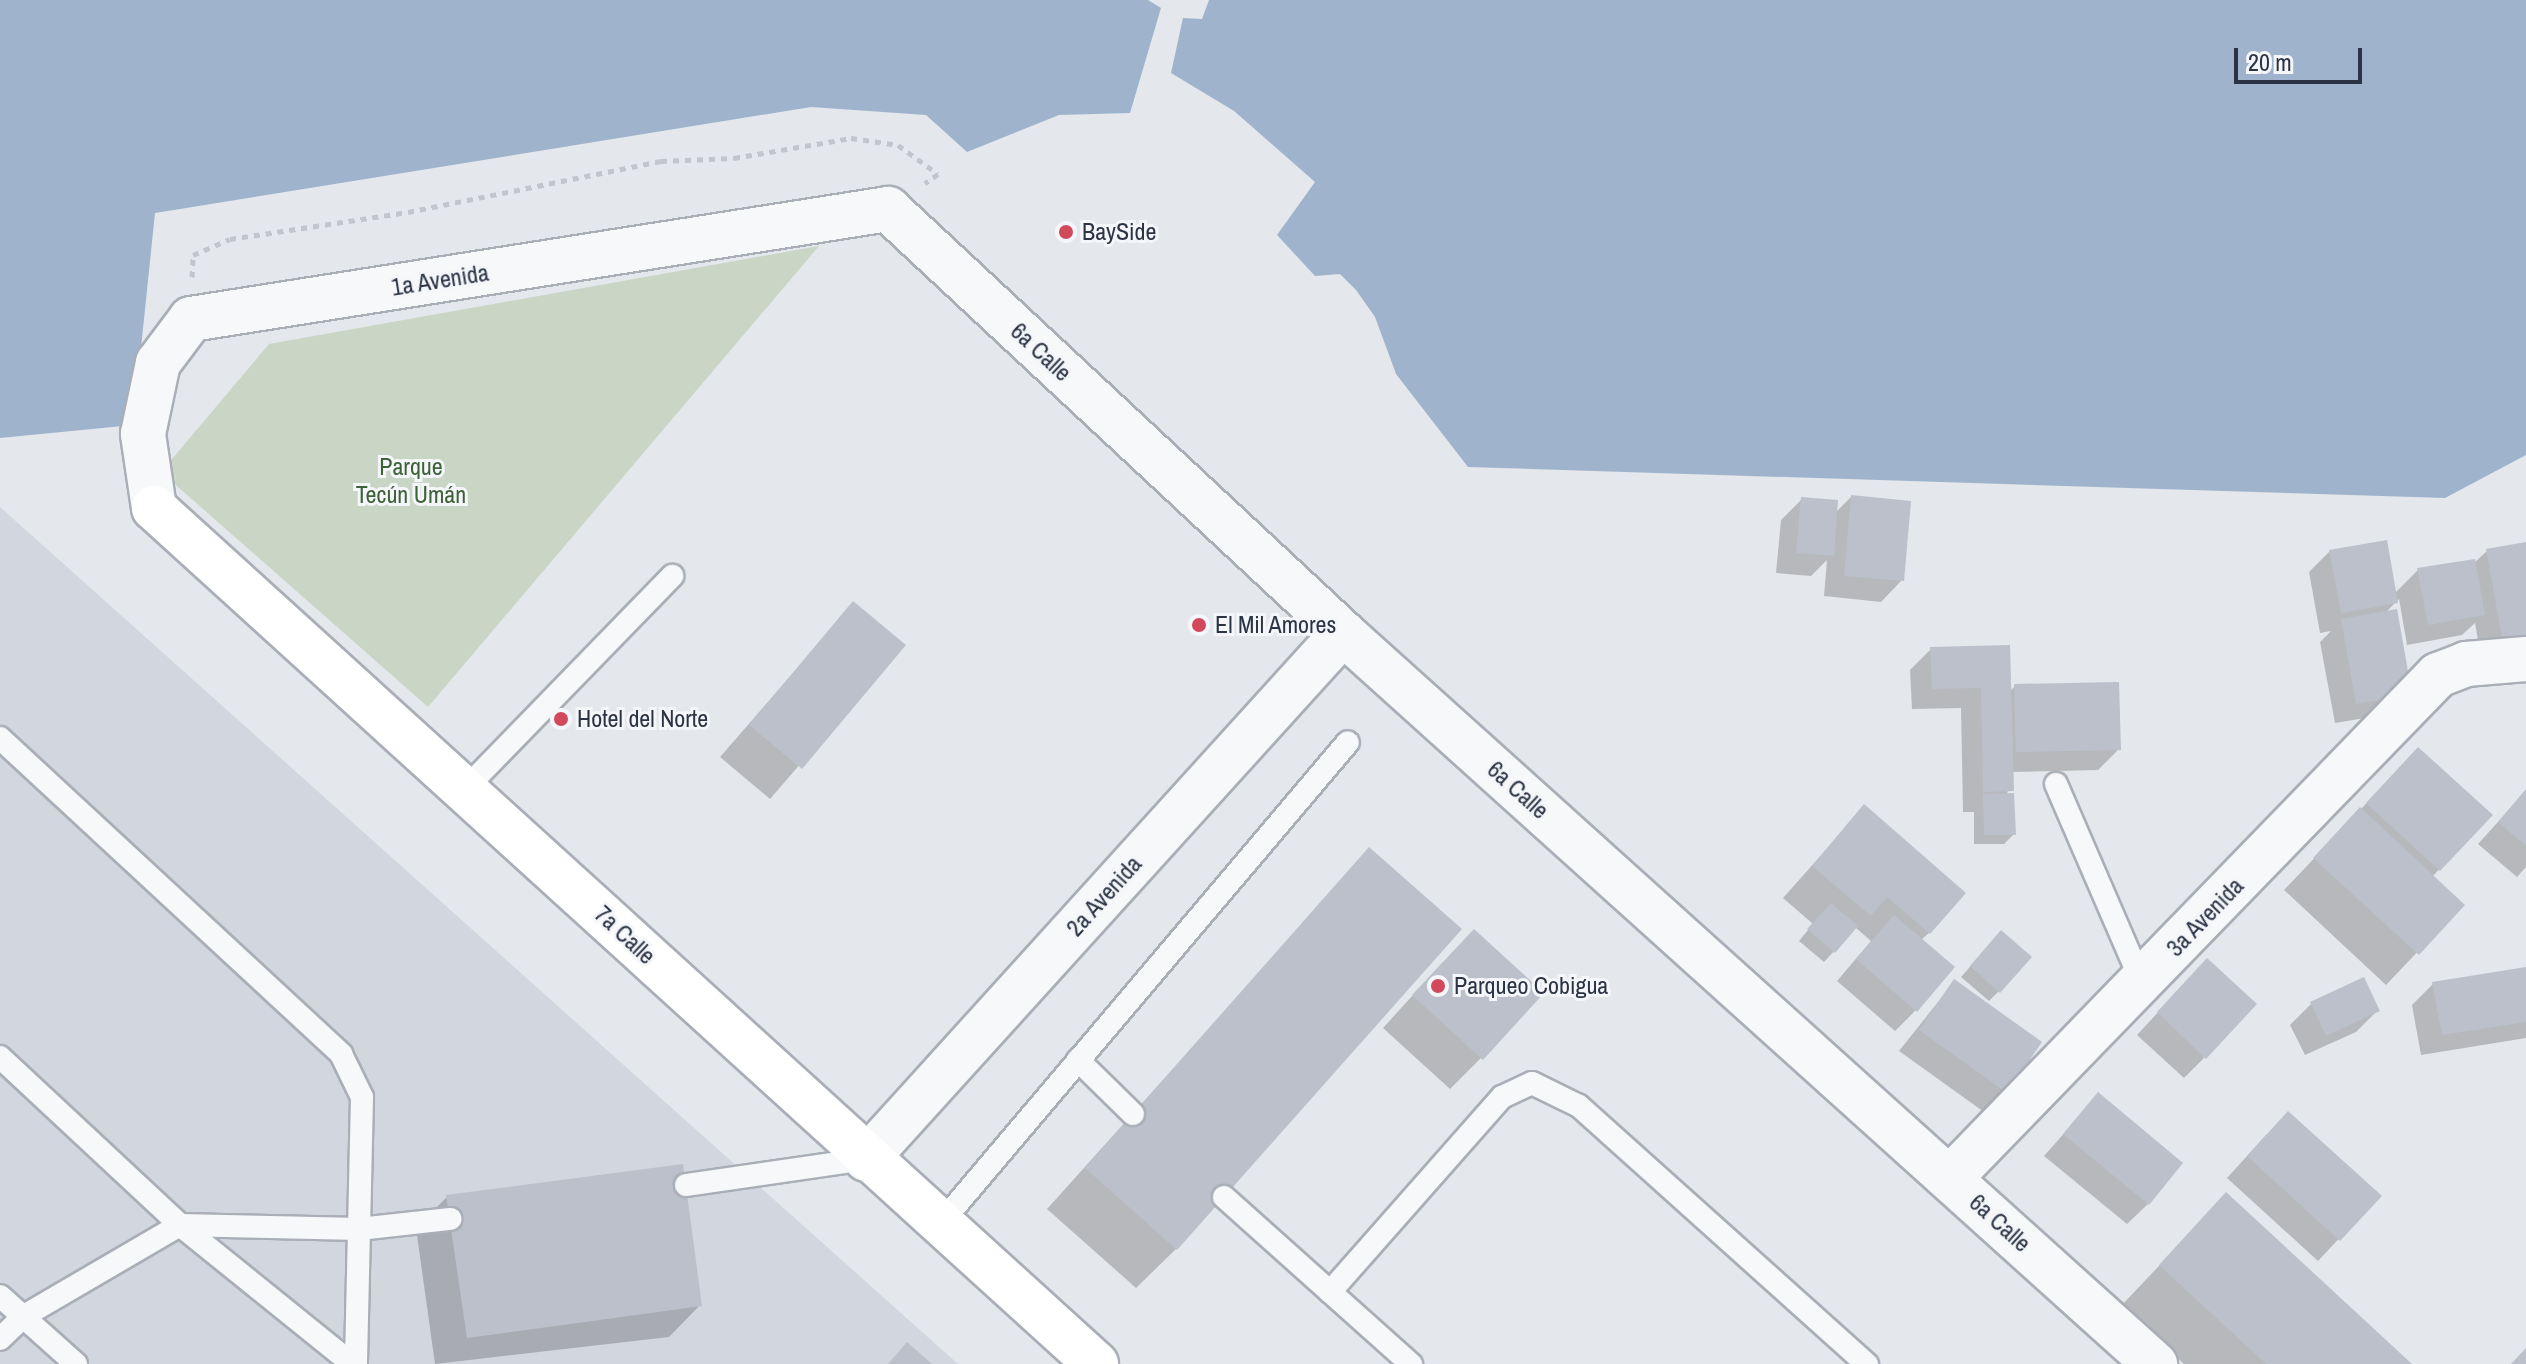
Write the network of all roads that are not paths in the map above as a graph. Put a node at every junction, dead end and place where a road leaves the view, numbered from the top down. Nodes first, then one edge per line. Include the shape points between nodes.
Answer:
1 (888, 209) joint
2 (154, 508) joint
3 (672, 576) dead end
4 (1343, 633) junction
5 (2526, 659) edge
6 (0, 738) edge
7 (1348, 742) dead end
8 (2056, 784) dead end
9 (466, 788) junction
10 (2142, 983) junction
11 (0, 1057) edge
12 (1078, 1060) junction
13 (1133, 1114) dead end
14 (866, 1159) junction
15 (1950, 1178) junction
16 (686, 1185) dead end
17 (1224, 1197) dead end
18 (450, 1219) dead end
19 (940, 1224) junction
20 (180, 1225) junction
21 (359, 1229) junction
22 (1330, 1292) junction
23 (0, 1296) edge
24 (24, 1316) junction
25 (0, 1339) edge
26 (76, 1364) edge
27 (354, 1364) edge
28 (1096, 1364) edge
29 (1411, 1364) edge
30 (1867, 1364) edge
31 (2155, 1364) edge

1 - 2 street, 1a Avenida via 191,319 158,363 143,434
1 - 4 street, 6a Calle
2 - 9 street, 7a Calle
3 - 9 lane
4 - 14 street, 2a Avenida
4 - 15 street, 6a Calle
5 - 10 street, 3a Avenida via 2466,664 2438,675
6 - 21 lane via 341,1054 362,1097
7 - 12 lane
8 - 10 lane
9 - 14 street, 7a Calle
10 - 15 street, 3a Avenida
11 - 20 lane
12 - 13 lane
12 - 19 lane
14 - 16 lane
14 - 19 street, 7a Calle
15 - 31 street, 6a Calle
17 - 22 lane
18 - 21 lane
19 - 28 street, 7a Calle
20 - 21 lane
20 - 24 lane
20 - 27 lane
21 - 27 lane
22 - 29 lane
22 - 30 lane via 1502,1097 1532,1083 1579,1106
23 - 24 lane
24 - 25 lane
24 - 26 lane

